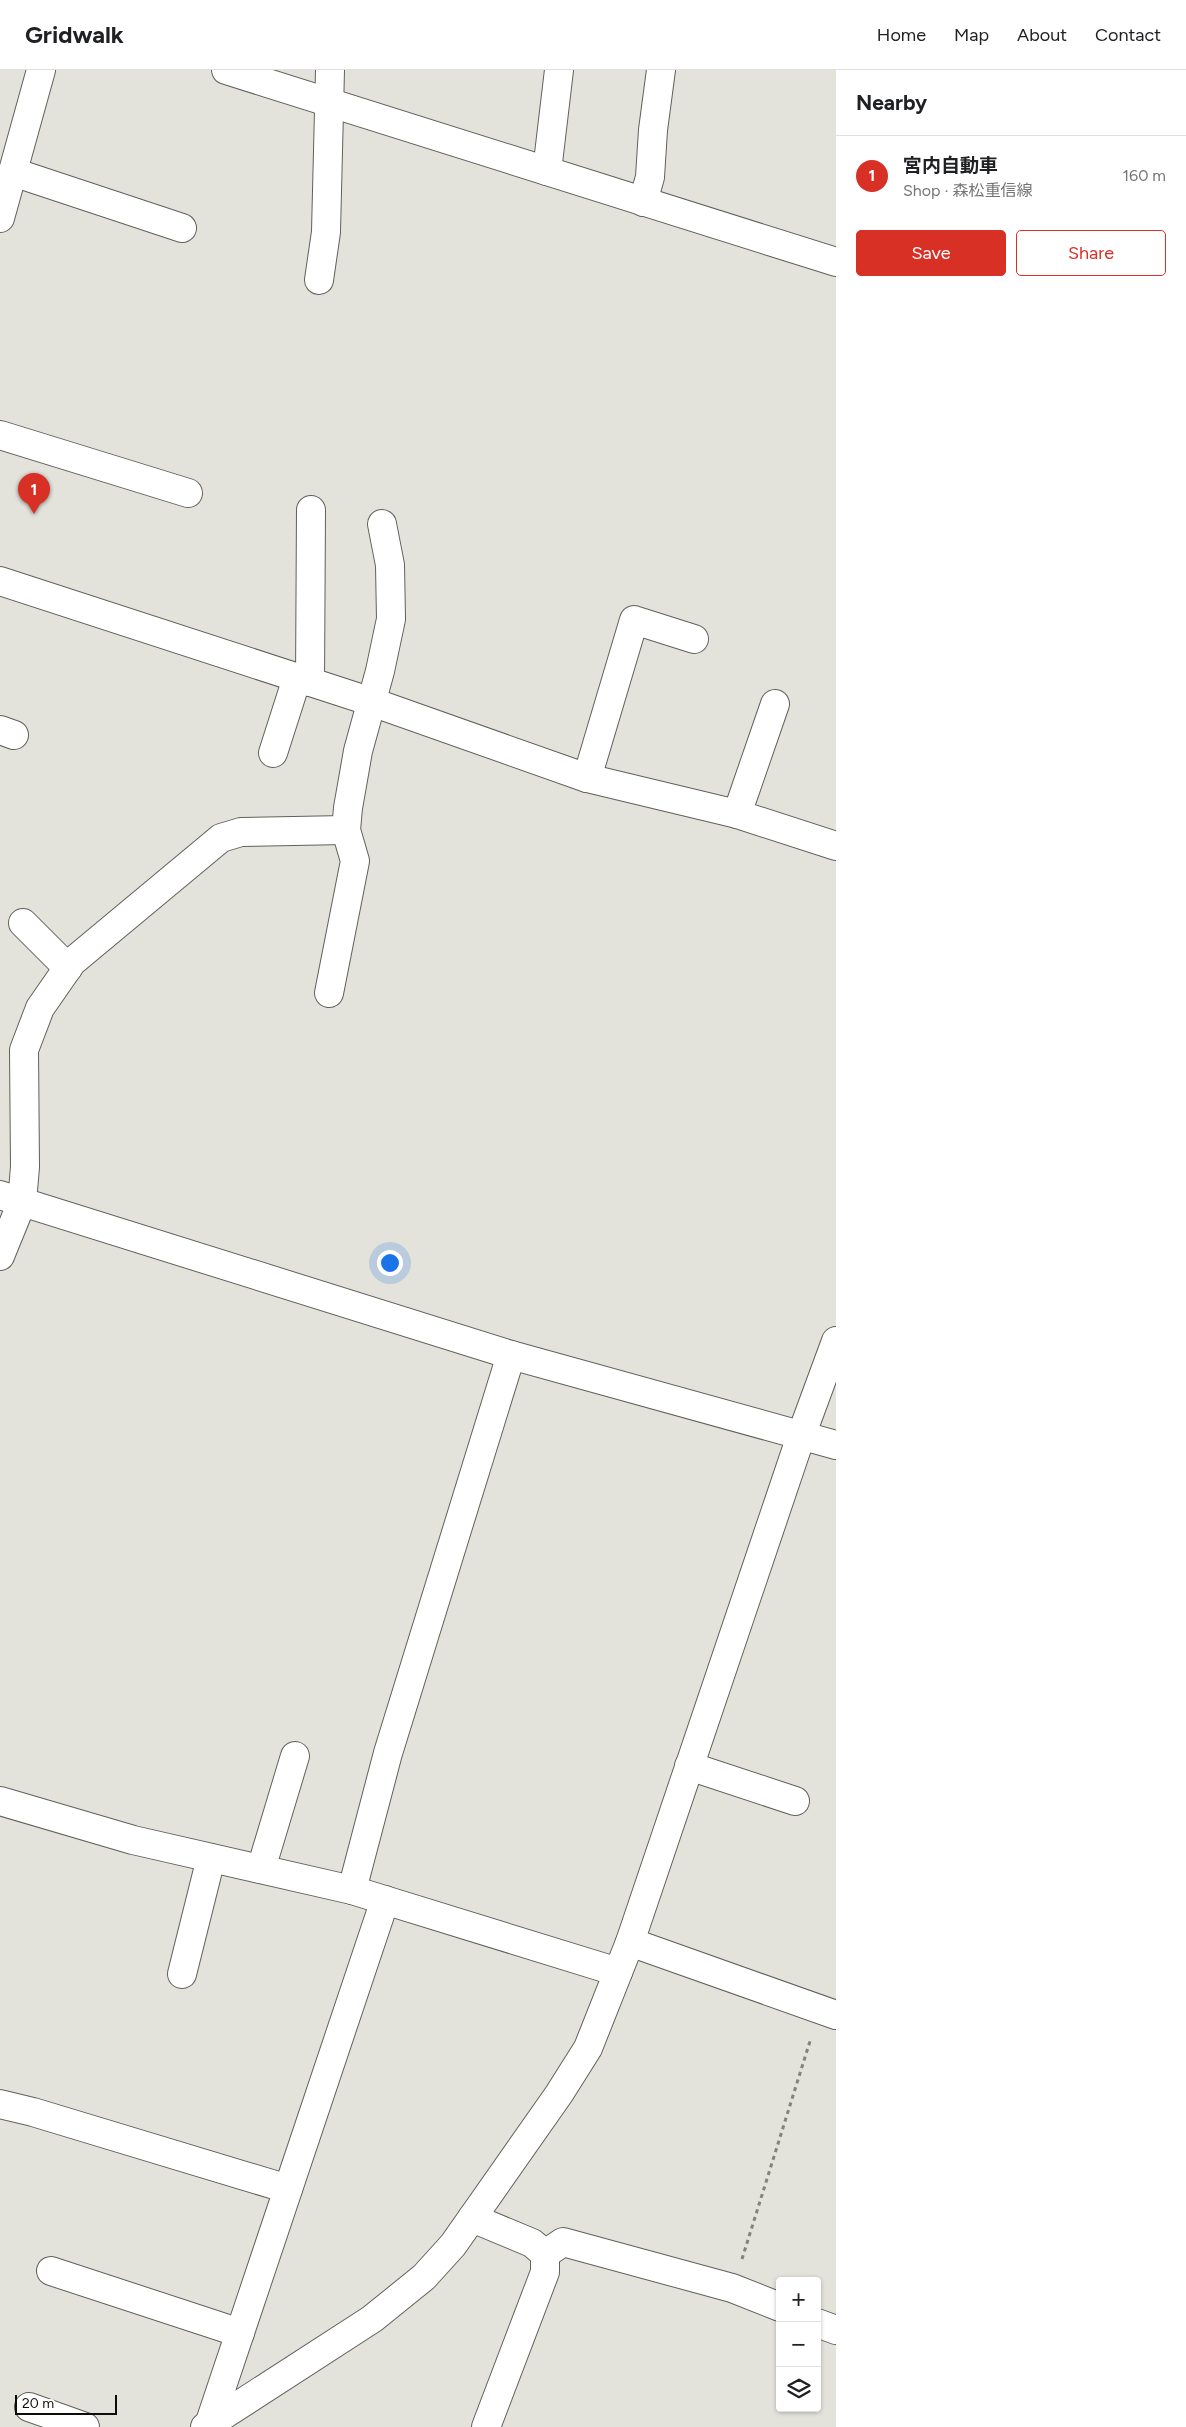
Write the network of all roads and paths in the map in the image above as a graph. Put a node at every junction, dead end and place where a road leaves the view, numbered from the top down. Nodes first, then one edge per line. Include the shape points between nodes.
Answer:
1 (42, 70) edge
2 (226, 70) edge
3 (330, 70) edge
4 (559, 70) edge
5 (661, 70) edge
6 (328, 103) junction
7 (13, 172) junction
8 (547, 172) junction
9 (643, 202) junction
10 (0, 218) edge
11 (182, 228) dead end
12 (836, 262) edge
13 (319, 280) dead end
14 (0, 434) edge
15 (188, 493) dead end
16 (310, 510) dead end
17 (382, 524) dead end
18 (0, 581) edge
19 (694, 639) dead end
20 (303, 680) junction
21 (372, 702) junction
22 (775, 704) dead end
23 (273, 753) dead end
24 (587, 778) junction
25 (737, 814) junction
26 (346, 830) junction
27 (836, 846) edge
28 (23, 923) dead end
29 (68, 968) junction
30 (329, 993) dead end
31 (11, 1198) edge
32 (0, 1256) edge
33 (836, 1341) edge
34 (511, 1355) junction
35 (801, 1436) junction
36 (836, 1445) edge
37 (295, 1756) dead end
38 (689, 1766) junction
39 (0, 1801) edge
40 (794, 1801) dead end
41 (211, 1858) junction
42 (260, 1869) junction
43 (352, 1890) junction
44 (385, 1900) junction
45 (630, 1942) junction
46 (618, 1972) junction
47 (182, 1974) dead end
48 (828, 2012) edge
49 (0, 2104) edge
50 (288, 2189) junction
51 (472, 2218) junction
52 (545, 2254) junction
53 (51, 2271) dead end
54 (732, 2288) junction
55 (776, 2305) edge
56 (821, 2324) edge
57 (836, 2330) edge
58 (240, 2333) junction
59 (29, 2407) dead end
60 (210, 2425) edge
61 (85, 2427) edge
62 (486, 2427) edge

1 - 7 street
2 - 6 street
3 - 6 street
4 - 8 street
5 - 9 street via 650,177
6 - 8 street
6 - 13 street via 326,232
7 - 10 street
7 - 11 street
8 - 9 street
9 - 12 street
14 - 15 street
16 - 20 street
17 - 21 street via 390,565 391,619
18 - 20 street
19 - 24 street via 634,620
20 - 21 street
20 - 23 street
21 - 24 street
21 - 26 street via 358,750
22 - 25 street
24 - 25 street
25 - 27 street
26 - 29 street via 241,832 221,838
26 - 30 street via 355,861
28 - 29 street
29 - 31 street via 40,1008 24,1050 25,1166
31 - 32 street
31 - 34 street
33 - 35 street
34 - 35 street
34 - 43 street via 388,1753
35 - 36 street
35 - 38 street
37 - 42 street
38 - 40 street
38 - 45 street
39 - 41 street via 133,1840
41 - 42 street
41 - 47 street
42 - 43 street
43 - 44 street
44 - 46 street
44 - 50 street
45 - 46 street
45 - 48 street
46 - 51 street via 588,2048
48 - 54 path
49 - 50 street
50 - 58 street
51 - 52 street via 532,2243
51 - 60 street via 454,2245 424,2277 372,2318
52 - 54 street via 563,2242
52 - 62 street via 545,2272
53 - 58 street
54 - 55 street
56 - 57 street
58 - 60 street
59 - 61 street

